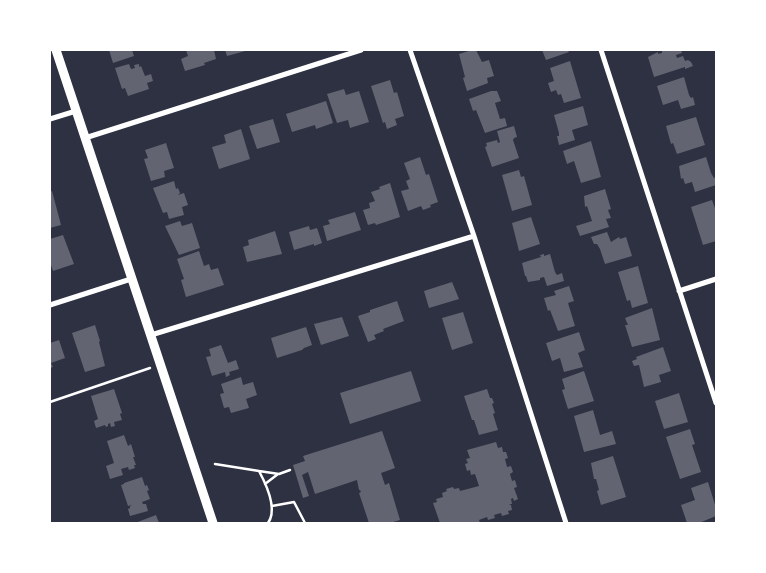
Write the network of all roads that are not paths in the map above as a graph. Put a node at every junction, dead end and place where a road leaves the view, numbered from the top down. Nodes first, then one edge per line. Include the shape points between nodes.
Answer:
1 (56, 50) edge
2 (361, 50) edge
3 (410, 50) edge
4 (602, 50) edge
5 (76, 111) junction
6 (50, 119) edge
7 (85, 138) junction
8 (474, 236) junction
9 (131, 279) junction
10 (716, 279) edge
11 (679, 291) junction
12 (50, 305) edge
13 (150, 336) junction
14 (716, 403) edge
15 (213, 523) edge
16 (566, 523) edge

1 - 5 street
2 - 7 street
3 - 8 street
4 - 11 street
5 - 6 street
5 - 7 street
7 - 9 street
8 - 13 street
8 - 16 street
9 - 12 street
9 - 13 street
10 - 11 street
11 - 14 street
13 - 15 street

